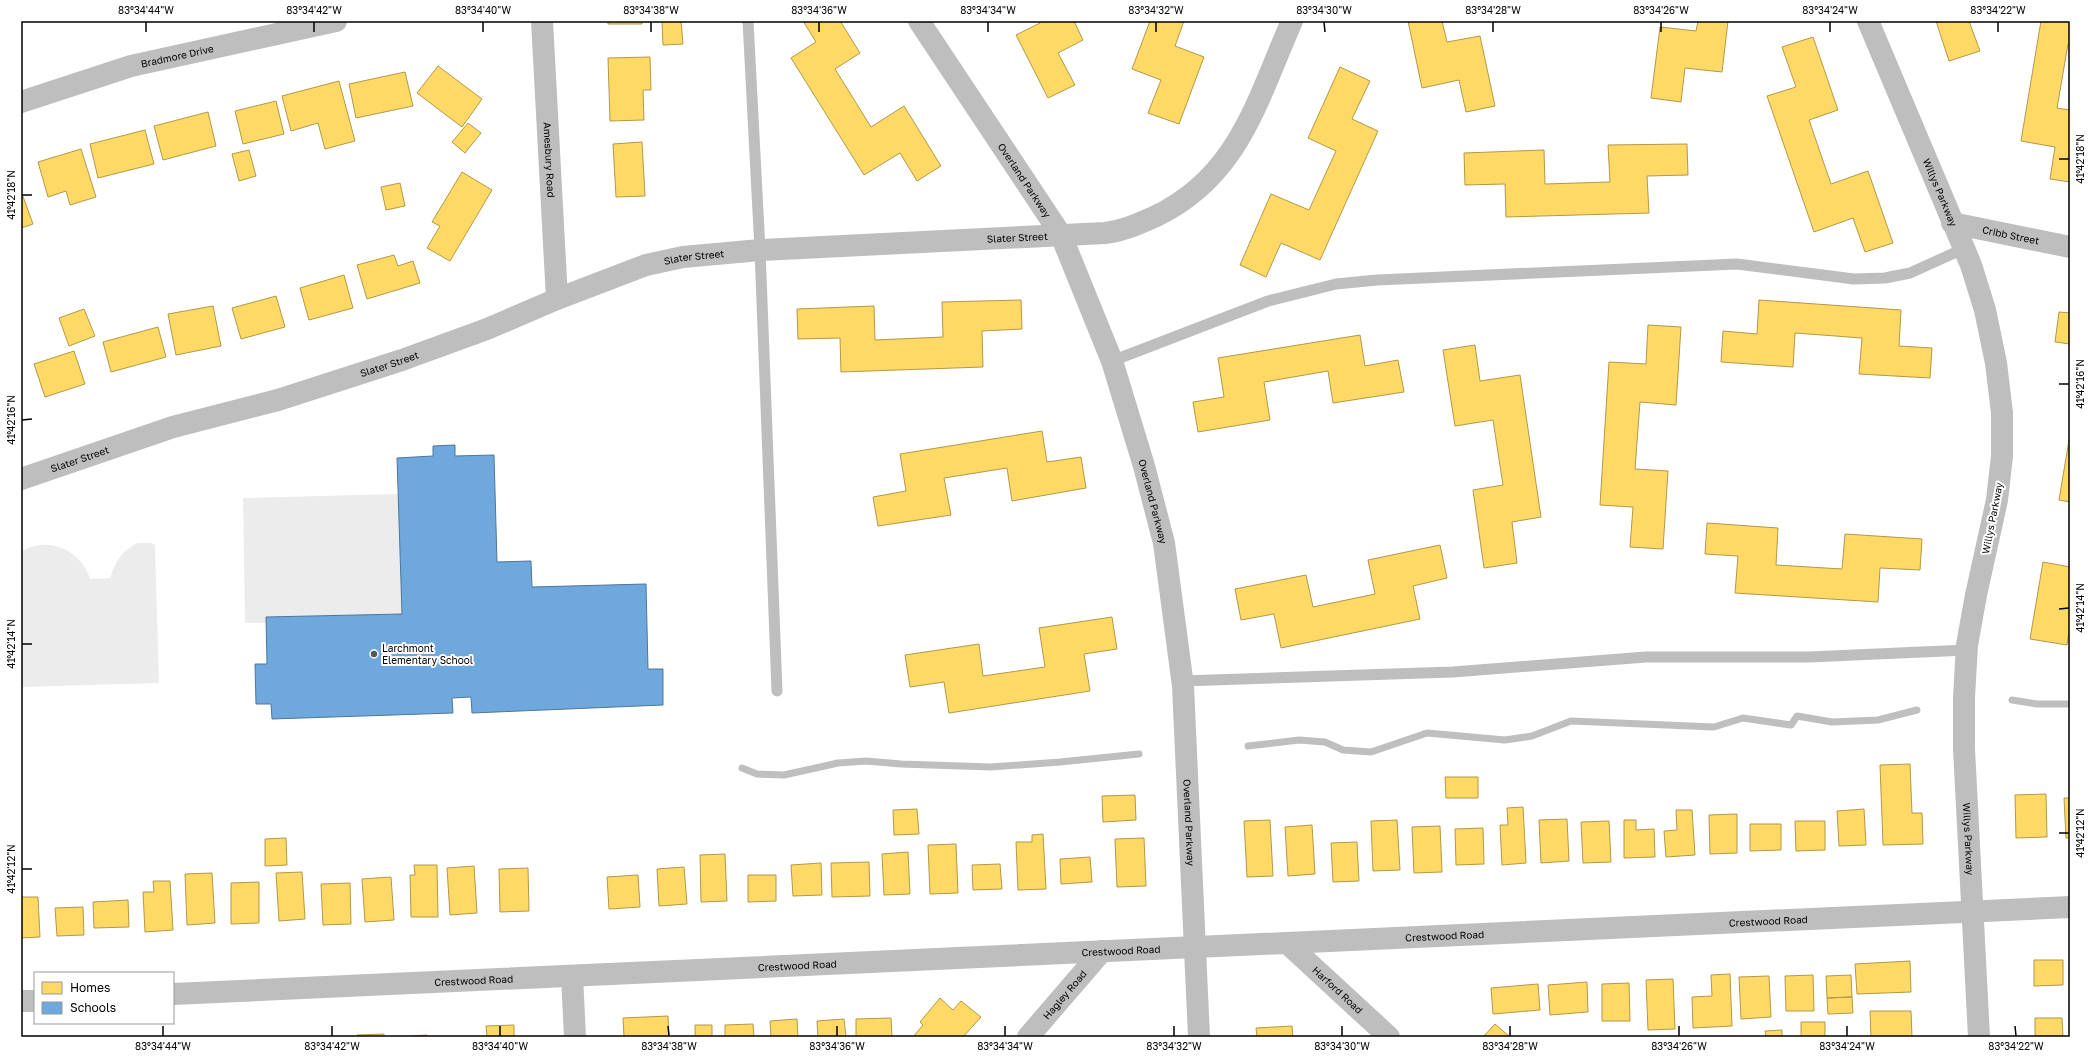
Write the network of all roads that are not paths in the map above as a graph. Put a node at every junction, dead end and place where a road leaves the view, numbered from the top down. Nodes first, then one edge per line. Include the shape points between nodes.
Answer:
1 (336, 21) edge
2 (542, 21) edge
3 (748, 21) edge
4 (918, 21) edge
5 (1292, 21) edge
6 (1868, 21) edge
7 (21, 102) edge
8 (1952, 223) junction
9 (1061, 235) junction
10 (2070, 247) edge
11 (1963, 249) junction
12 (760, 250) junction
13 (557, 299) junction
14 (1112, 361) junction
15 (21, 479) edge
16 (1967, 650) junction
17 (1182, 680) junction
18 (777, 691) dead end
19 (2070, 907) edge
20 (1973, 911) junction
21 (1287, 943) junction
22 (1195, 947) junction
23 (1102, 951) junction
24 (572, 976) junction
25 (174, 994) edge
26 (34, 1000) edge
27 (21, 1001) edge
28 (575, 1037) edge
29 (1028, 1037) edge
30 (1199, 1037) edge
31 (1388, 1037) edge
32 (1979, 1037) edge

1 - 7 street, Bradmore Drive via 131,66
2 - 13 street, Amesbury Road
3 - 12 lane
4 - 9 street, Overland Parkway
5 - 9 street, Slater Street via 1241,138 1218,170 1201,187 1167,210 1128,228 1105,233
6 - 8 street, Willys Parkway
8 - 10 street, Cribb Street
8 - 11 street, Willys Parkway
9 - 12 street, Slater Street
9 - 14 street, Overland Parkway
11 - 14 lane via 1910,273 1885,278 1854,279 1737,264 1385,279 1336,284 1268,301
11 - 16 street, Willys Parkway via 1985,310 1996,363 2002,414 2002,456 1997,500
12 - 13 street, Slater Street via 683,257 646,265
12 - 18 lane
13 - 15 street, Slater Street via 487,329 402,360 278,400 173,427
14 - 17 street, Overland Parkway via 1164,543
16 - 17 lane via 1810,657 1646,657 1453,672
16 - 20 street, Willys Parkway via 1964,749
17 - 22 street, Overland Parkway
19 - 20 street, Crestwood Road
20 - 21 street, Crestwood Road
20 - 32 street, Willys Parkway
21 - 22 street, Crestwood Road
21 - 31 street, Harford Road
22 - 23 street, Crestwood Road
22 - 30 street, Overland Parkway
23 - 24 street, Crestwood Road
23 - 29 street, Hagley Road
24 - 25 street, Crestwood Road
24 - 28 street
26 - 27 street

